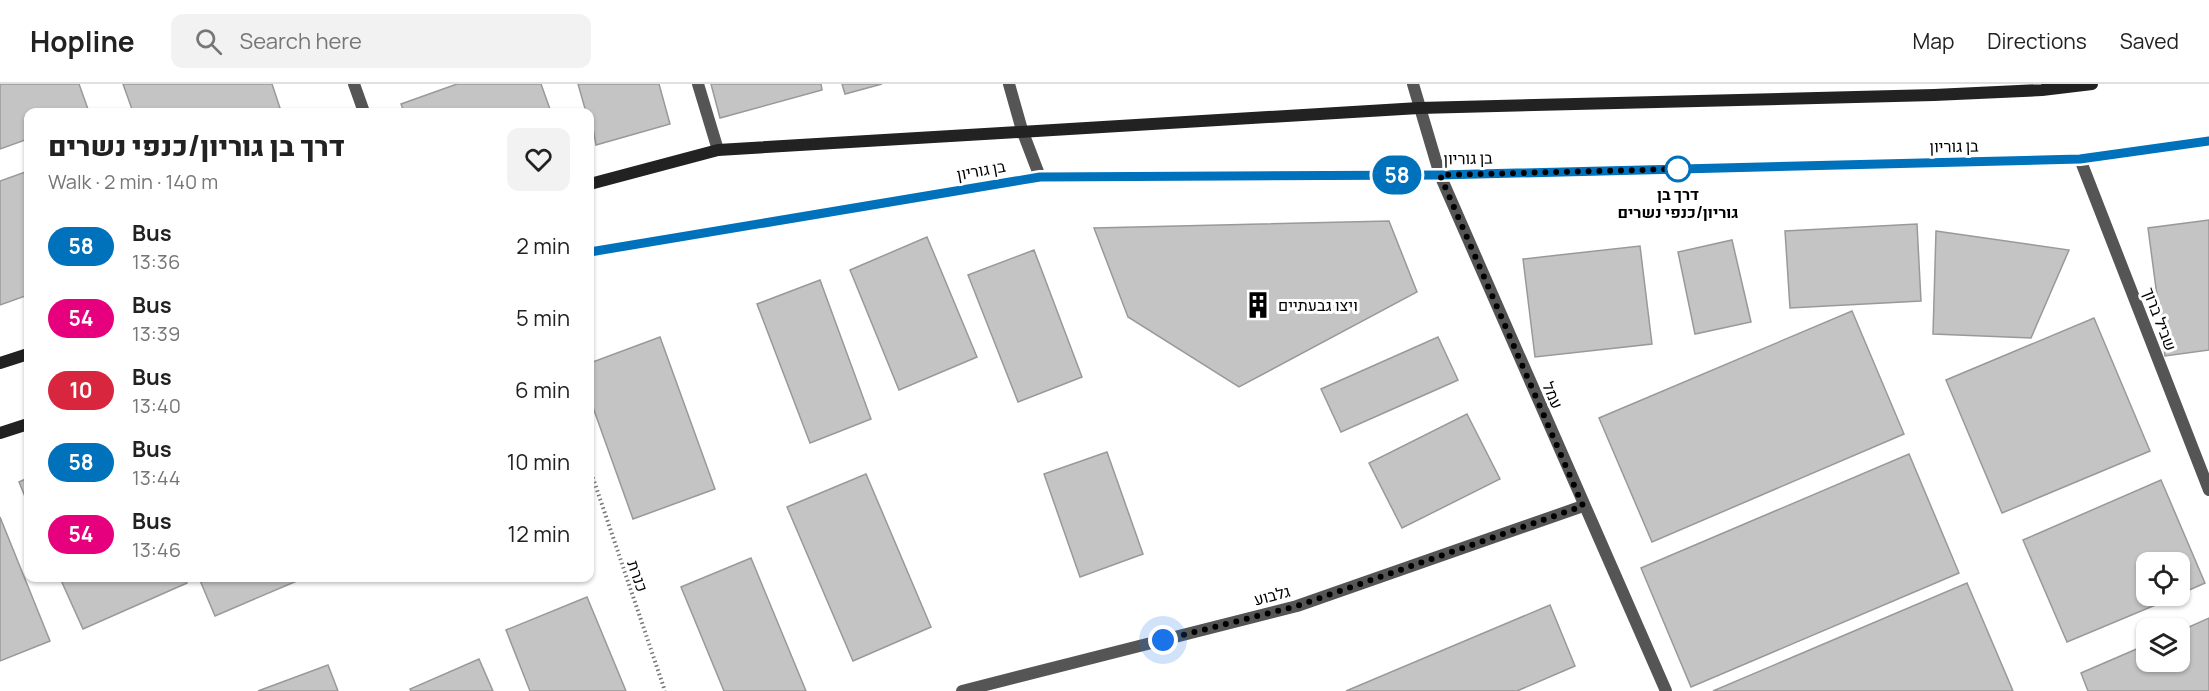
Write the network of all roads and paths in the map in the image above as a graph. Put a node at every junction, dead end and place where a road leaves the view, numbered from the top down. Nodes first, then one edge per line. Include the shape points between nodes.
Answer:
1 (354, 84) edge
2 (698, 84) edge
3 (1009, 84) edge
4 (1413, 84) edge
5 (2092, 84) edge
6 (363, 108) edge
7 (1419, 108) junction
8 (1022, 130) junction
9 (2209, 141) edge
10 (718, 150) junction
11 (2080, 159) junction
12 (1440, 175) junction
13 (1040, 177) junction
14 (594, 183) edge
15 (594, 251) edge
16 (24, 355) edge
17 (0, 363) edge
18 (24, 425) edge
19 (0, 433) edge
20 (594, 481) edge
21 (2209, 490) edge
22 (1583, 506) junction
23 (664, 691) edge
24 (962, 691) edge
25 (1666, 691) edge

1 - 6 street
2 - 10 street
3 - 8 street
4 - 7 street, עמל
5 - 7 main road via 1935,95
7 - 8 main road
7 - 12 street, עמל
8 - 10 main road
8 - 13 street
9 - 11 main road, בן גוריון
10 - 14 main road
11 - 12 main road, בן גוריון
11 - 21 street, שביל ברוך
12 - 13 main road, בן גוריון
12 - 22 street, עמל
13 - 15 main road, בן גוריון
16 - 17 main road
18 - 19 main road
20 - 23 path, כנרת
22 - 24 street, גלבוע via 1297,606
22 - 25 street, עמל

